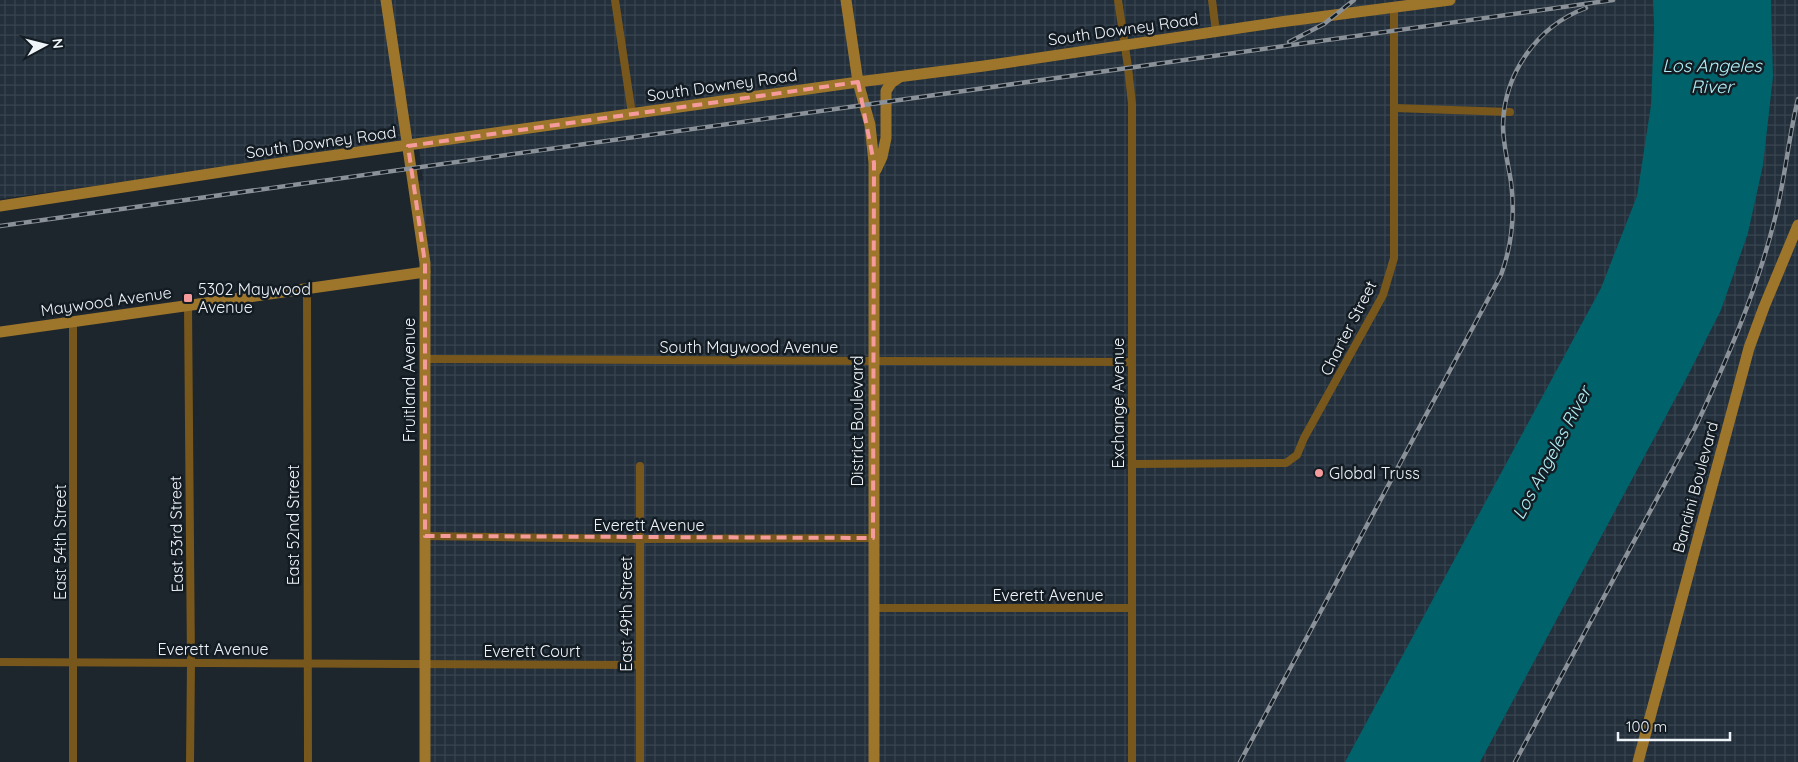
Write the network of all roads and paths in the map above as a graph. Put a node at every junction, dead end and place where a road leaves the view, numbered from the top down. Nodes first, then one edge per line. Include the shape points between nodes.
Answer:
1 (386, 0) edge
2 (615, 0) edge
3 (846, 0) edge
4 (1118, 0) edge
5 (1212, 0) edge
6 (1450, 0) edge
7 (1394, 8) junction
8 (1216, 32) junction
9 (1124, 44) junction
10 (900, 77) junction
11 (858, 82) junction
12 (1394, 108) junction
13 (1510, 112) dead end
14 (632, 114) junction
15 (408, 146) junction
16 (875, 174) junction
17 (0, 206) edge
18 (1798, 225) edge
19 (425, 272) junction
20 (307, 288) junction
21 (188, 305) junction
22 (73, 322) junction
23 (0, 332) edge
24 (425, 359) junction
25 (874, 361) junction
26 (1132, 362) junction
27 (1132, 464) junction
28 (640, 466) dead end
29 (425, 536) junction
30 (873, 538) junction
31 (640, 539) junction
32 (874, 608) junction
33 (1132, 608) junction
34 (0, 662) edge
35 (74, 662) junction
36 (191, 663) junction
37 (308, 663) junction
38 (425, 664) junction
39 (640, 664) junction
40 (73, 762) edge
41 (190, 762) edge
42 (308, 762) edge
43 (425, 762) edge
44 (640, 762) edge
45 (874, 762) edge
46 (1132, 762) edge
47 (1638, 762) edge

1 - 15 main road, Fruitland Avenue
2 - 14 street
3 - 11 main road, District Boulevard
4 - 9 street, Exchange Avenue
5 - 8 street
6 - 7 main road, South Downey Road
7 - 8 main road, South Downey Road
7 - 12 street, Charter Street
8 - 9 main road, South Downey Road
9 - 10 main road, South Downey Road
9 - 26 street, Exchange Avenue via 1132,104
10 - 11 main road, South Downey Road
10 - 16 main road via 886,91 886,138
11 - 14 main road, South Downey Road
11 - 16 main road, District Boulevard via 873,141
12 - 13 street
12 - 27 street, Charter Street via 1394,258 1383,294 1297,455 1286,463 1277,464
14 - 15 main road, South Downey Road
15 - 17 main road, South Downey Road
15 - 19 main road, Fruitland Avenue
16 - 25 main road, District Boulevard
18 - 47 main road, Bandini Boulevard via 1749,348
19 - 20 main road, Maywood Avenue
19 - 24 main road, Fruitland Avenue
20 - 21 main road, Maywood Avenue
20 - 37 street, East 52nd Street
21 - 22 main road, Maywood Avenue
21 - 36 street, East 53rd Street
22 - 23 main road, Maywood Avenue
22 - 35 street, East 54th Street
24 - 25 street, South Maywood Avenue
24 - 29 main road, Fruitland Avenue
25 - 26 street, South Maywood Avenue
25 - 30 main road, District Boulevard
26 - 27 street, Exchange Avenue
27 - 33 street, Exchange Avenue
28 - 31 street, East 49th Street
29 - 31 street, Everett Avenue
29 - 38 main road, Fruitland Avenue
30 - 31 street, Everett Avenue
30 - 32 main road, District Boulevard
31 - 39 street, East 49th Street
32 - 33 street, Everett Avenue
32 - 45 main road, District Boulevard
33 - 46 street, Exchange Avenue
34 - 35 street, Everett Avenue
35 - 36 street, Everett Avenue
35 - 40 street, East 54th Street
36 - 37 street, Everett Avenue
36 - 41 street, East 53rd Street
37 - 38 street, Everett Avenue
37 - 42 street, East 52nd Street
38 - 39 street, Everett Court
38 - 43 main road, Fruitland Avenue
39 - 44 street, East 49th Street

